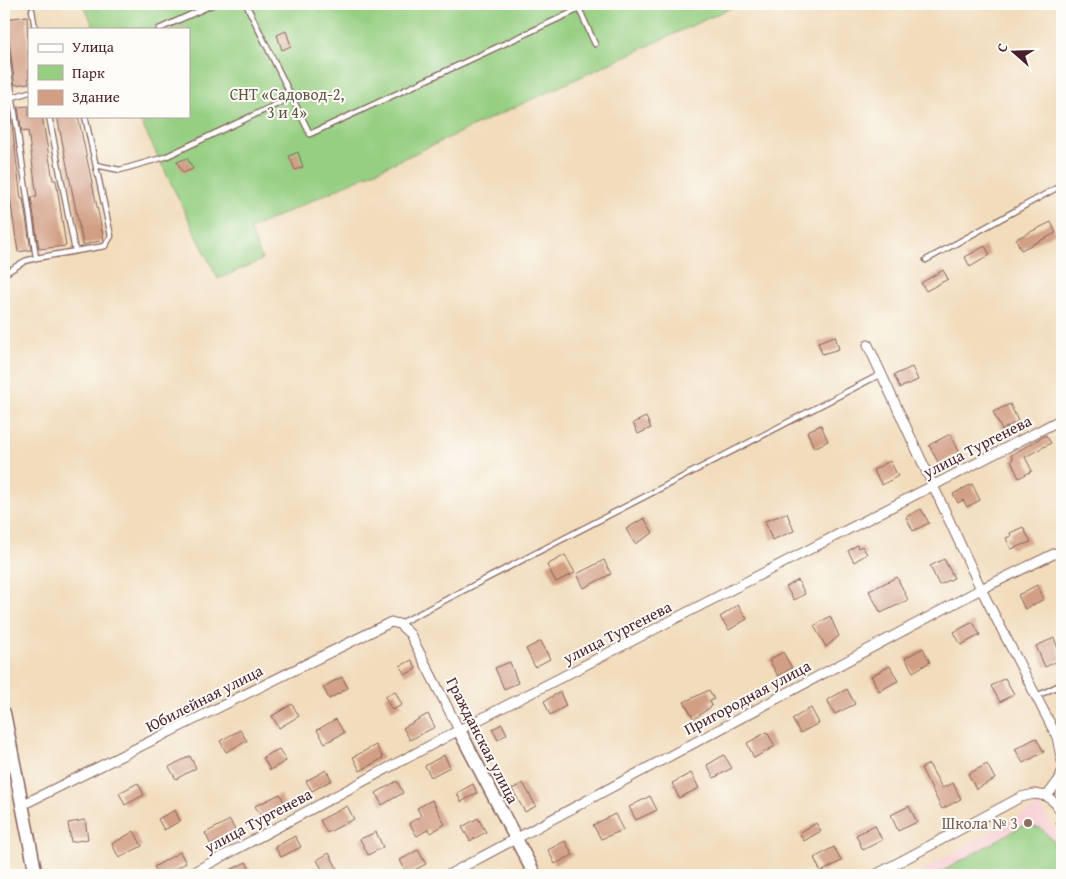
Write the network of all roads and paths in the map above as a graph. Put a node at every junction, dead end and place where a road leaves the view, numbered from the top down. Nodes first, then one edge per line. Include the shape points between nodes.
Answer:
1 (214, 4) edge
2 (246, 4) edge
3 (590, 4) edge
4 (578, 6) edge
5 (32, 10) dead end
6 (34, 28) edge
7 (161, 28) edge
8 (4, 38) edge
9 (595, 44) dead end
10 (28, 92) edge
11 (13, 97) junction
12 (292, 97) junction
13 (4, 100) edge
14 (49, 118) edge
15 (85, 118) edge
16 (96, 165) junction
17 (1062, 185) edge
18 (75, 251) junction
19 (36, 258) junction
20 (926, 260) dead end
21 (4, 274) edge
22 (868, 345) dead end
23 (882, 373) junction
24 (1062, 419) edge
25 (932, 486) junction
26 (1062, 550) edge
27 (981, 589) junction
28 (398, 624) junction
29 (1062, 684) edge
30 (1037, 696) junction
31 (4, 713) edge
32 (459, 730) junction
33 (1062, 762) edge
34 (1062, 772) edge
35 (1047, 796) junction
36 (24, 804) junction
37 (1062, 813) edge
38 (515, 839) junction
39 (36, 875) edge
40 (188, 875) edge
41 (448, 875) edge
42 (534, 875) edge
43 (875, 875) edge

1 - 7 lane
2 - 12 lane
3 - 4 lane
4 - 9 lane
4 - 12 lane via 310,134
5 - 6 lane
8 - 11 lane
10 - 11 lane
11 - 13 lane
11 - 19 lane
12 - 16 lane via 165,157 120,170
14 - 18 lane
15 - 16 lane
16 - 18 lane via 110,239 105,246
17 - 20 lane
18 - 19 lane
19 - 21 lane
22 - 23 street
23 - 25 street
23 - 28 lane
24 - 25 street, улица Тургенева
25 - 27 street
25 - 32 street, улица Тургенева
26 - 27 street, Пригородная улица
27 - 30 street
27 - 38 street, Пригородная улица
28 - 32 street, Гражданская улица via 410,634
28 - 36 street, Юбилейная улица via 384,624
29 - 30 lane
30 - 33 street via 1057,737
31 - 36 street
32 - 38 street, Гражданская улица
32 - 40 street, улица Тургенева
34 - 35 street
35 - 37 street
35 - 43 street via 1021,797
36 - 39 street
38 - 41 street, Пригородная улица
38 - 42 street, Гражданская улица

